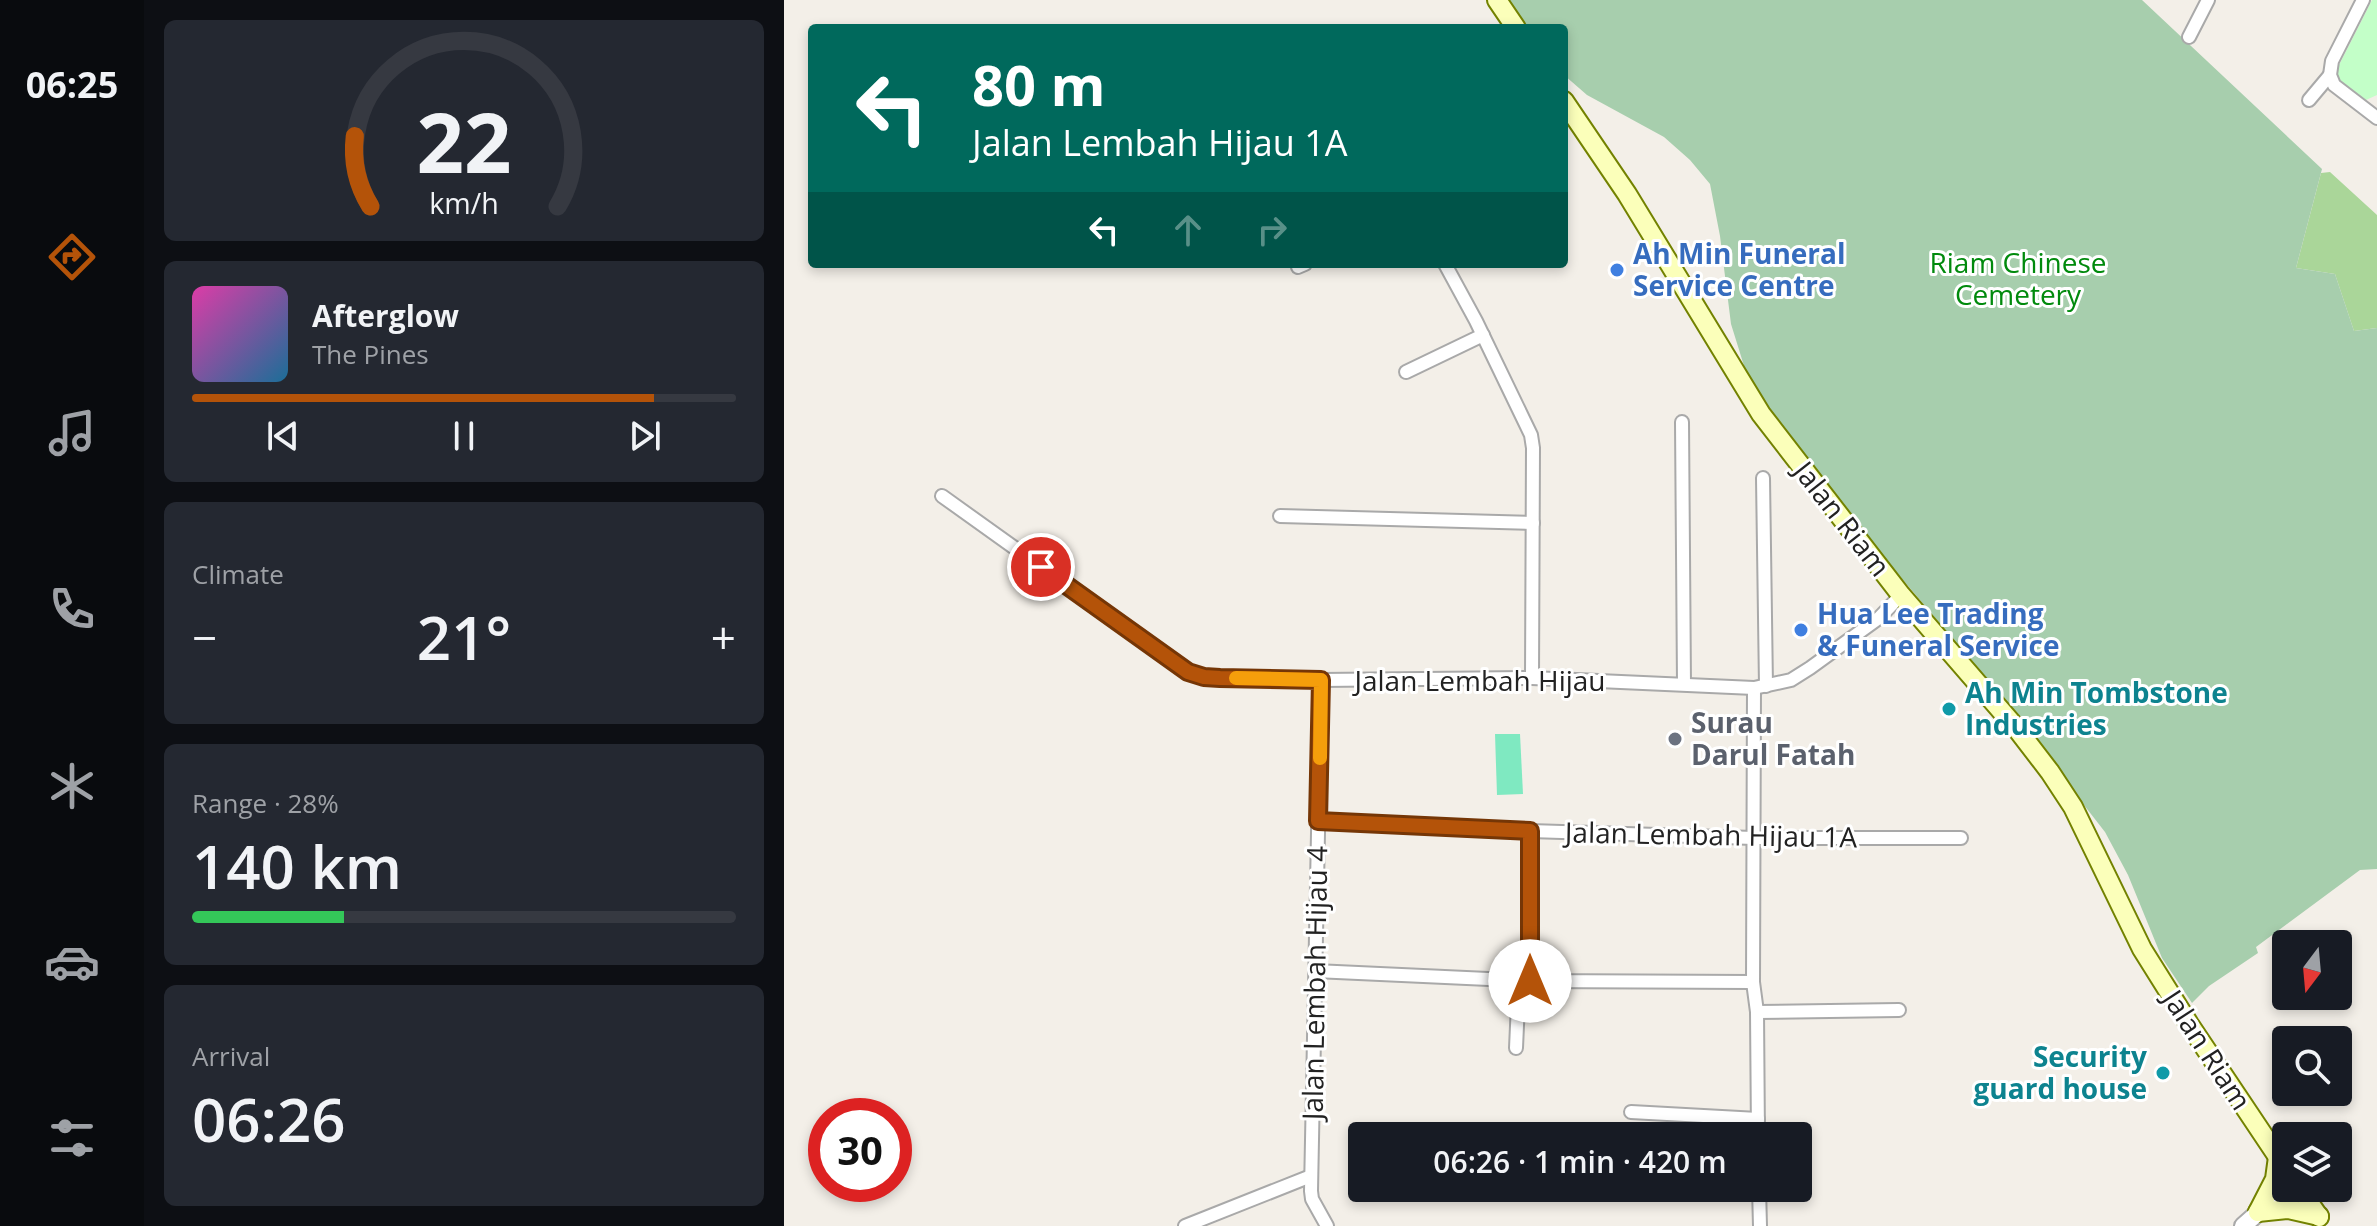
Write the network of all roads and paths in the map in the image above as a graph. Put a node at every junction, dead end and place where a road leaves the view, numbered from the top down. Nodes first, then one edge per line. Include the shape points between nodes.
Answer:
1 (1497, 0) edge
2 (2208, 0) edge
3 (2363, 0) edge
4 (1513, 24) edge
5 (2189, 37) dead end
6 (2330, 75) junction
7 (2309, 100) dead end
8 (1568, 107) edge
9 (2376, 114) edge
10 (1447, 268) edge
11 (1483, 335) junction
12 (1406, 372) dead end
13 (1682, 422) dead end
14 (1763, 478) dead end
15 (942, 496) dead end
16 (1280, 516) dead end
17 (1533, 523) junction
18 (1901, 595) junction
19 (1532, 678) junction
20 (1321, 680) junction
21 (1684, 684) junction
22 (1760, 687) junction
23 (1318, 821) junction
24 (1530, 831) junction
25 (1754, 838) junction
26 (1961, 838) dead end
27 (1315, 971) junction
28 (1525, 981) junction
29 (1753, 982) junction
30 (1899, 1010) dead end
31 (1757, 1012) junction
32 (1516, 1048) dead end
33 (1631, 1112) dead end
34 (1758, 1119) joint
35 (2272, 1148) edge
36 (1311, 1176) junction
37 (2272, 1185) edge
38 (2272, 1200) edge
39 (1759, 1202) edge
40 (2309, 1202) edge
41 (2258, 1212) junction
42 (2322, 1221) edge
43 (1185, 1226) edge
44 (1327, 1226) edge
45 (1760, 1226) edge
46 (2243, 1226) edge

1 - 4 main road
2 - 5 street
3 - 6 street
6 - 7 street
6 - 9 street via 2334,85
8 - 18 main road, Jalan Riam via 1761,414
10 - 11 street
11 - 12 street
11 - 17 street via 1531,435
13 - 21 street
14 - 22 street
15 - 20 street, Jalan Lembah Hijau via 1188,672 1220,678
16 - 17 street
17 - 19 street
18 - 22 street, Jalan Lembah Hijau via 1879,618 1810,668 1791,680
18 - 35 main road, Jalan Riam via 2050,772 2080,821 2142,949
19 - 20 street, Jalan Lembah Hijau
19 - 21 street, Jalan Lembah Hijau
20 - 23 street, Jalan Lembah Hijau 4
21 - 22 street, Jalan Lembah Hijau
22 - 25 street
23 - 24 street, Jalan Lembah Hijau 1A
23 - 27 street, Jalan Lembah Hijau 4
24 - 25 street, Jalan Lembah Hijau 1A
24 - 28 street
25 - 26 street, Jalan Lembah Hijau 1A
25 - 29 street
27 - 28 street
27 - 36 street, Jalan Lembah Hijau 4
28 - 29 street
28 - 32 street
29 - 31 street
30 - 31 street
31 - 34 street
33 - 34 street
36 - 43 street
36 - 44 street, Jalan Lembah Hijau 4 via 1311,1191
37 - 41 main road
38 - 41 street
39 - 45 street
40 - 42 main road
41 - 42 main road via 2288,1209
41 - 46 street

